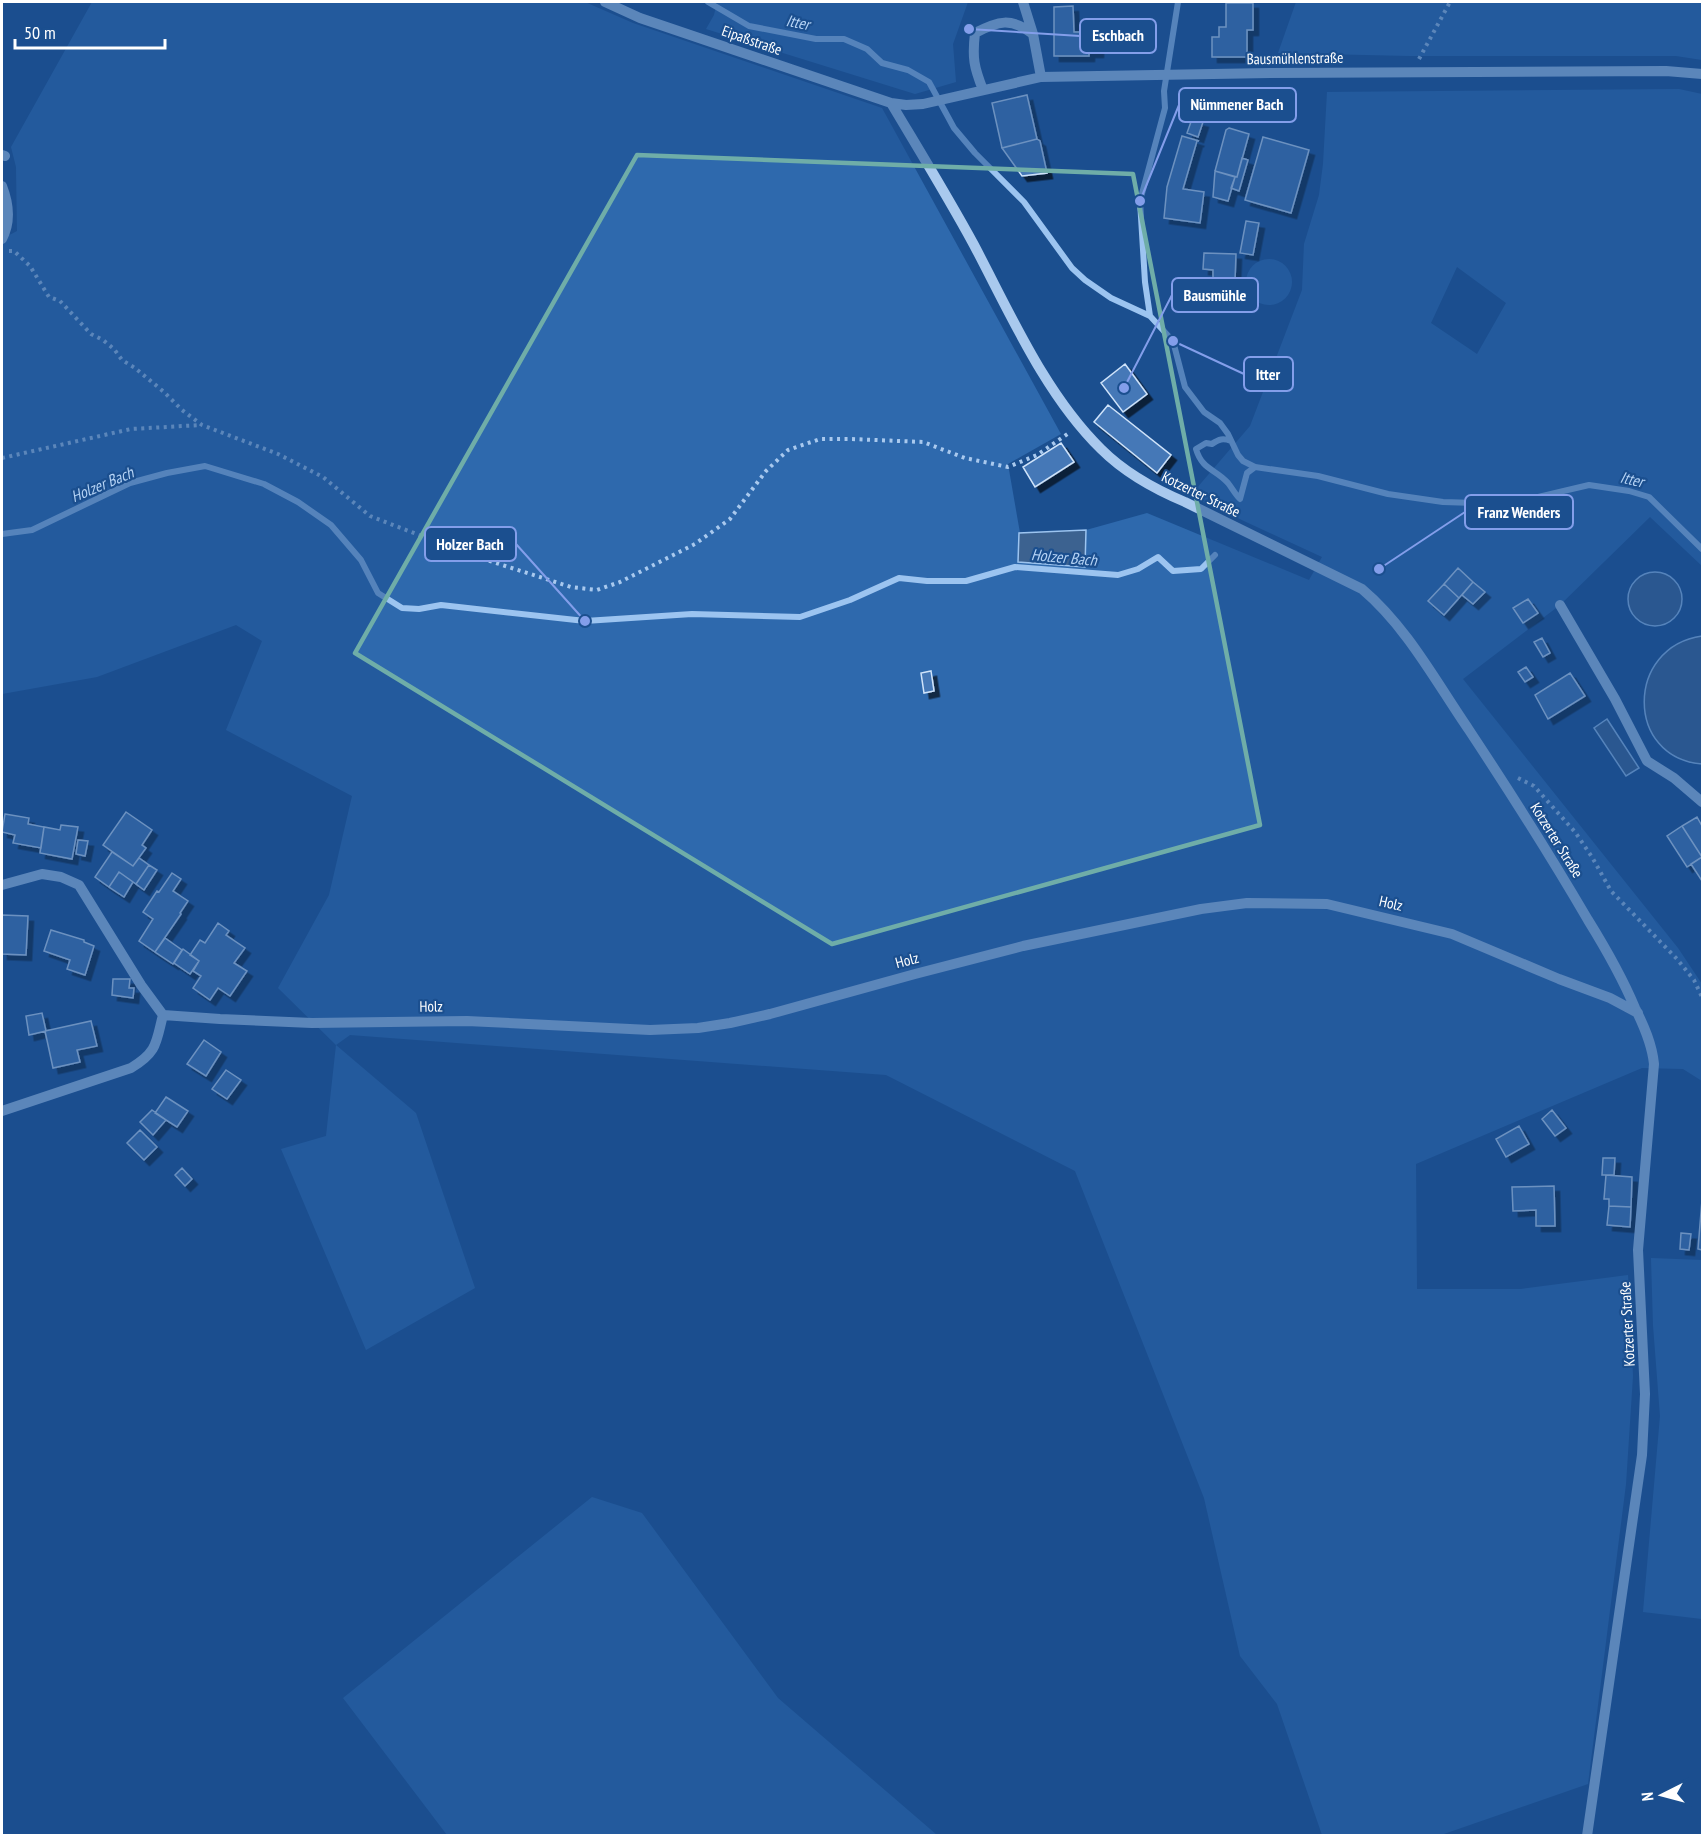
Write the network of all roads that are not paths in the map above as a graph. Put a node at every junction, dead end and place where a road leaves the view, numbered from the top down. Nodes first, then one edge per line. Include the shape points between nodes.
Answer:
1 (604, 2) edge
2 (1023, 2) edge
3 (1033, 34) junction
4 (1702, 74) edge
5 (1041, 77) junction
6 (983, 90) junction
7 (891, 103) junction
8 (2, 186) edge
9 (2, 239) edge
10 (1560, 605) dead end
11 (1702, 802) edge
12 (2, 885) edge
13 (1638, 1013) junction
14 (163, 1014) junction
15 (2, 1111) edge
16 (1587, 1836) edge

1 - 7 street, Eipaßstraße via 640,18
2 - 3 street
3 - 5 street
3 - 6 street via 1006,21 975,33 972,54
4 - 5 street, Bausmühlenstraße via 1412,72
5 - 6 street, Bausmühlenstraße
6 - 7 street, Bausmühlenstraße via 923,104
7 - 13 street, Kotzerter Straße via 948,197 1053,388 1102,451 1159,491 1362,589 1404,633 1555,864 1609,954
8 - 9 street via 9,223
10 - 11 street via 1647,761
12 - 14 street via 42,874 79,885
13 - 14 street, Holz via 1452,934 1327,904 1247,903 1023,946 770,1014 698,1028 650,1030 467,1021 300,1023
13 - 16 street, Kotzerter Straße via 1654,1064 1638,1250 1646,1394 1639,1475
14 - 15 street via 156,1046 131,1068

